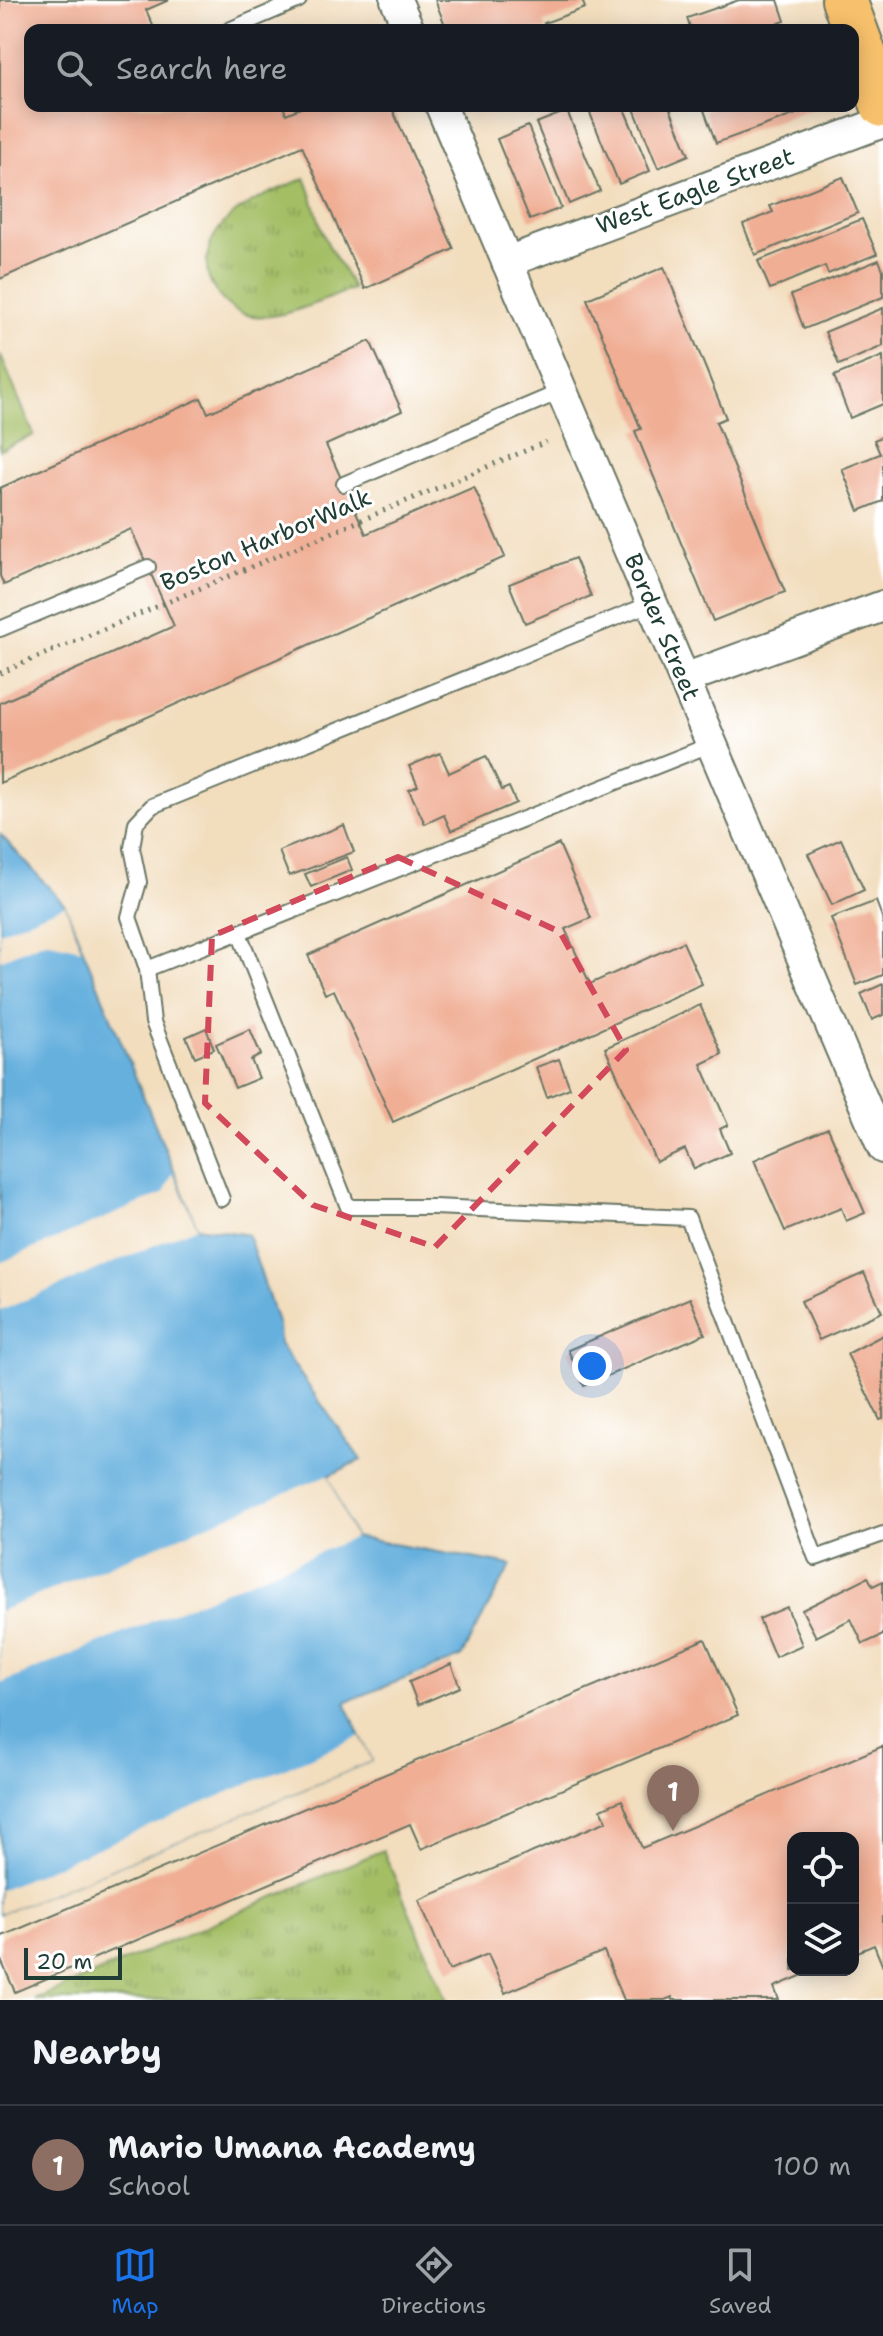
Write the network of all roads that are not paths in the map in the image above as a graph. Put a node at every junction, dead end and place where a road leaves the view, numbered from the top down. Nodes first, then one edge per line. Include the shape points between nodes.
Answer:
1 (299, 0) edge
2 (396, 0) edge
3 (844, 0) edge
4 (243, 24) edge
5 (406, 24) edge
6 (853, 24) edge
7 (859, 40) edge
8 (883, 105) edge
9 (444, 112) edge
10 (883, 122) edge
11 (507, 262) junction
12 (562, 391) junction
13 (344, 484) dead end
14 (148, 567) dead end
15 (652, 603) junction
16 (883, 606) edge
17 (0, 629) edge
18 (684, 679) junction
19 (712, 744) junction
20 (239, 933) junction
21 (147, 969) junction
22 (883, 1148) edge
23 (222, 1199) dead end
24 (883, 1534) edge

1 - 4 lane
2 - 5 street
3 - 6 main road
7 - 8 main road
9 - 11 street, Border Street
10 - 11 street, West Eagle Street
11 - 12 street, Border Street
12 - 13 lane
12 - 15 street, Border Street
14 - 17 lane
15 - 18 street, Border Street
15 - 21 lane via 152,806 136,823 132,848 139,882 129,917
16 - 18 street
18 - 19 street, Border Street
19 - 20 lane
19 - 22 street, Border Street
20 - 21 lane
20 - 24 lane via 348,1207 688,1218 816,1558
21 - 23 lane via 153,1022

